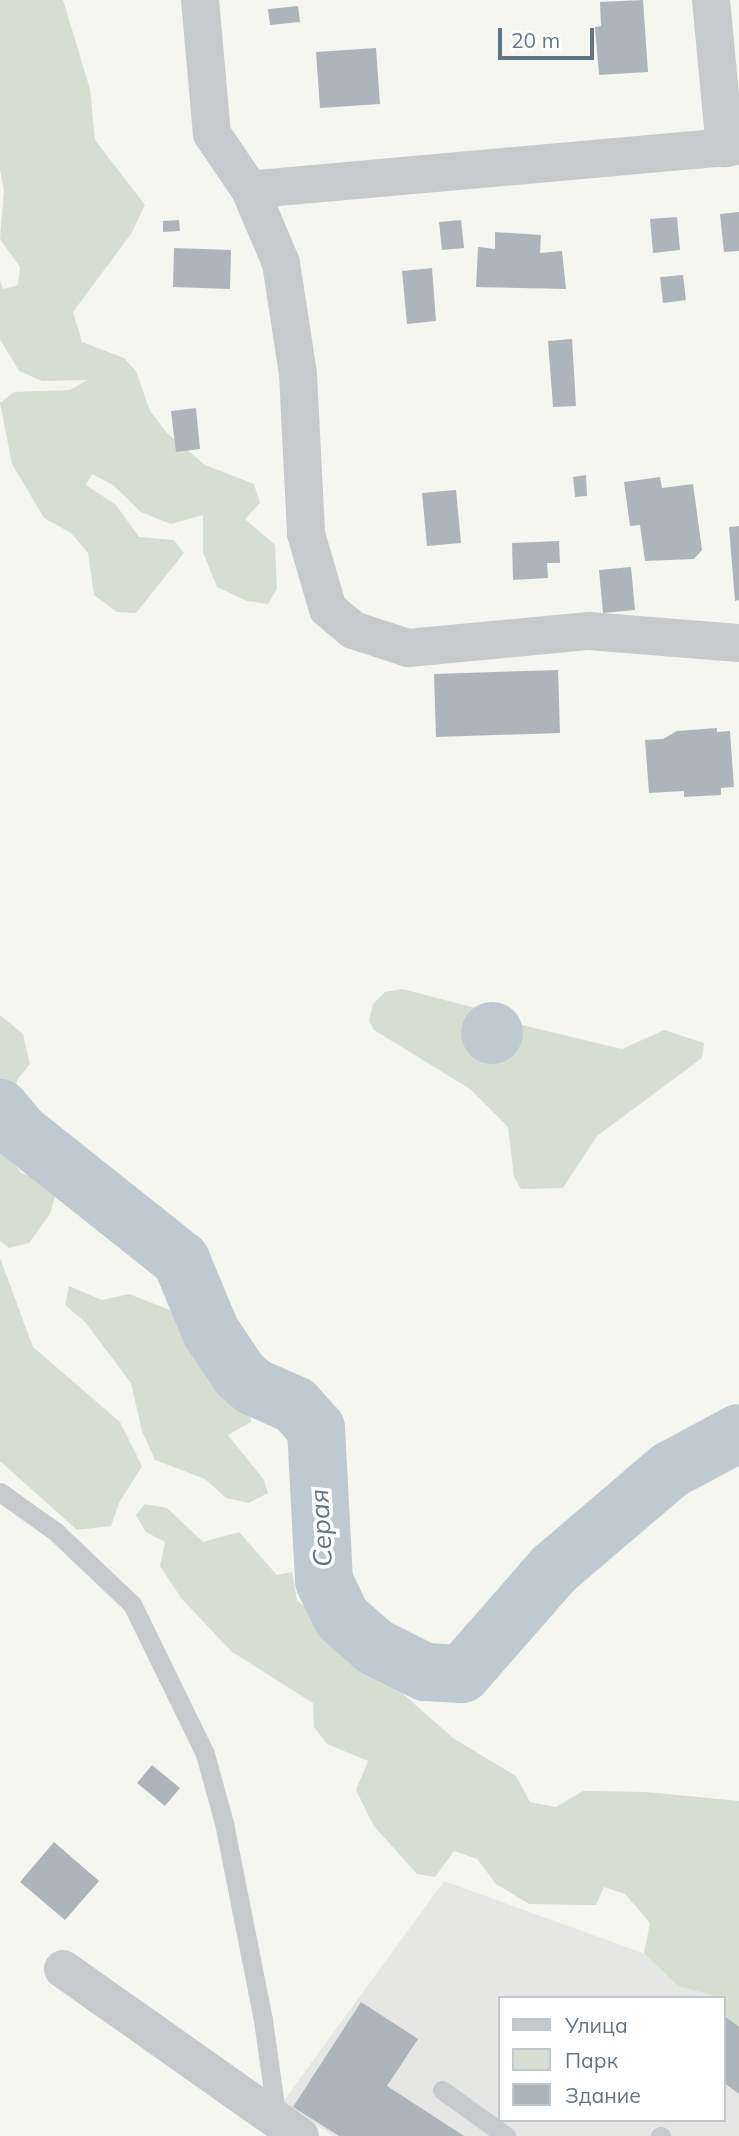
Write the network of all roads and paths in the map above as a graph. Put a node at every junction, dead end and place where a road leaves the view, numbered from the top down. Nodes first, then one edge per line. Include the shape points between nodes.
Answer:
1 (200, 0) edge
2 (711, 0) edge
3 (732, 147) edge
4 (250, 190) junction
5 (739, 643) edge
6 (0, 1492) edge
7 (63, 1969) dead end
8 (442, 2090) dead end
9 (286, 2131) edge
10 (506, 2136) edge

1 - 4 street via 212,134
2 - 3 street
3 - 4 street
4 - 5 street via 281,263 298,374 306,534 328,609 353,630 408,648 589,631
6 - 9 lane via 56,1532 132,1604 205,1754 224,1823
7 - 9 street
8 - 10 lane

